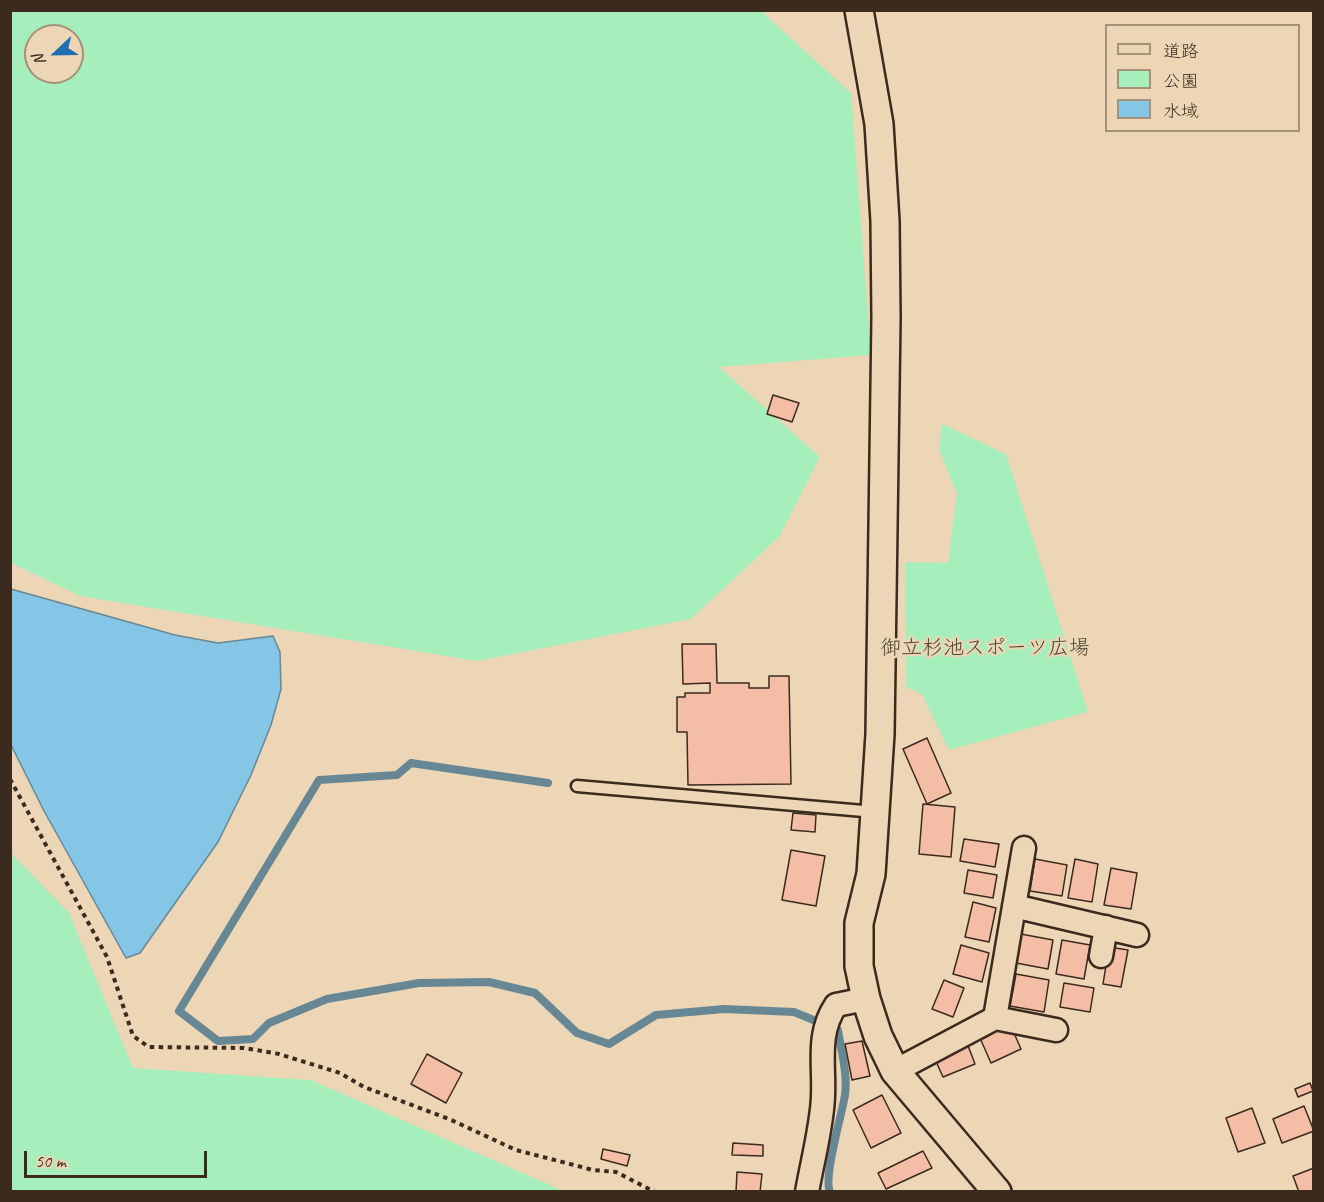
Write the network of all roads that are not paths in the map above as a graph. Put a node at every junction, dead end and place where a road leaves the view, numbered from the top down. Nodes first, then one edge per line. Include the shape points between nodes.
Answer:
1 (859, 10) edge
2 (577, 786) dead end
3 (876, 812) junction
4 (1023, 848) dead end
5 (1014, 906) junction
6 (1106, 927) junction
7 (1137, 935) dead end
8 (1101, 956) dead end
9 (866, 999) junction
10 (995, 1018) junction
11 (1056, 1030) dead end
12 (895, 1071) junction
13 (807, 1191) edge
14 (997, 1191) edge

1 - 3 street via 879,124 885,220
2 - 3 lane
3 - 9 street via 871,874 859,923 859,966
4 - 5 street
5 - 6 street
5 - 10 street
6 - 7 street
6 - 8 street
9 - 12 street
9 - 13 street via 836,1005 825,1025 823,1107
10 - 11 street
10 - 12 street
12 - 14 street

